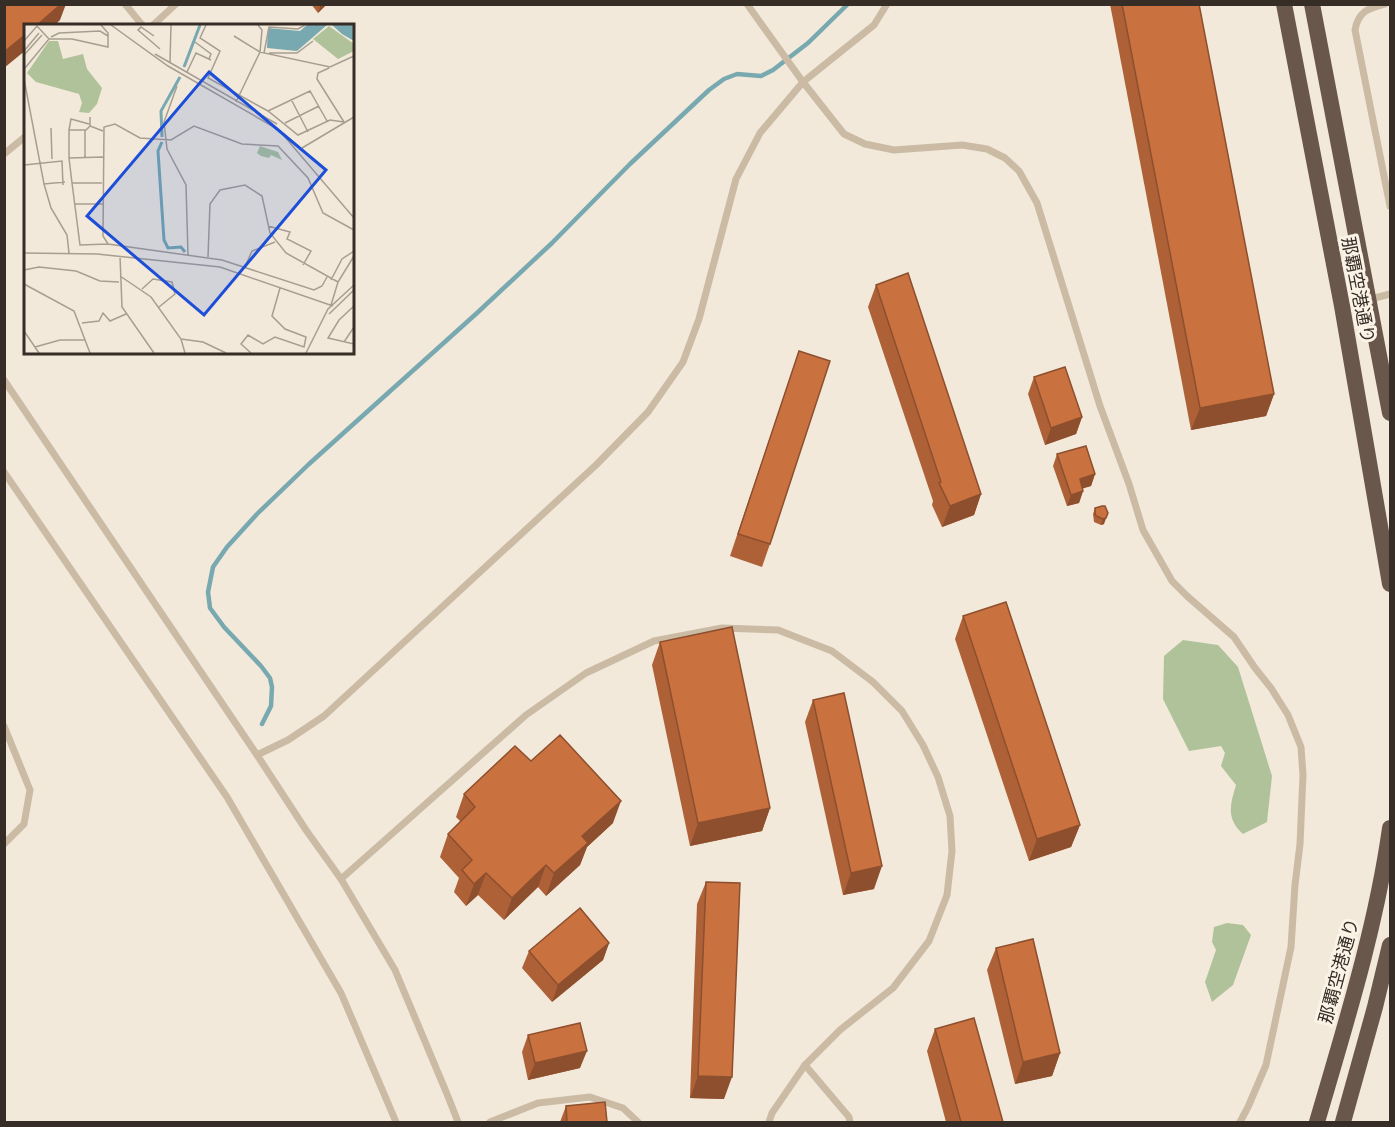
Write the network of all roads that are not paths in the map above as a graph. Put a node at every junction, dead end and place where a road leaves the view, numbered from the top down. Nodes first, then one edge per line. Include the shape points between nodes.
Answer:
1 (125, 4) edge
2 (176, 4) edge
3 (747, 4) edge
4 (887, 4) edge
5 (1284, 4) edge
6 (1312, 4) edge
7 (1385, 4) edge
8 (141, 24) edge
9 (154, 24) edge
10 (803, 82) junction
11 (24, 138) edge
12 (4, 154) edge
13 (1390, 206) edge
14 (1390, 294) edge
15 (1368, 300) junction
16 (1342, 306) junction
17 (4, 380) edge
18 (1390, 412) edge
19 (4, 472) edge
20 (1390, 584) edge
21 (4, 726) edge
22 (257, 755) junction
23 (1390, 828) edge
24 (4, 844) edge
25 (341, 879) junction
26 (1390, 945) edge
27 (805, 1065) junction
28 (396, 1122) edge
29 (458, 1122) edge
30 (490, 1122) edge
31 (638, 1122) edge
32 (769, 1122) edge
33 (850, 1122) edge
34 (1240, 1122) edge
35 (1317, 1122) edge
36 (1343, 1122) edge

1 - 8 lane
2 - 9 lane
3 - 10 lane
4 - 10 lane via 874,25
5 - 16 highway, 那覇空港通り
6 - 15 highway, 那覇空港通り
7 - 13 lane via 1359,16 1355,30
10 - 22 lane via 760,132 736,179 699,320 683,362 648,412 597,465 324,716
10 - 34 lane via 844,134 865,144 894,150 962,145 987,149 1019,171 1037,203 1143,530 1172,581 1234,637 1288,715 1301,747 1303,775 1291,947 1266,1065
11 - 12 lane
14 - 15 lane
15 - 16 lane
15 - 18 highway, 那覇空港通り
16 - 20 highway, 那覇空港通り
17 - 22 lane
19 - 28 lane via 227,797 341,993
21 - 24 lane via 30,790 24,824
22 - 25 lane
23 - 35 highway, 那覇空港通り via 1371,928
25 - 27 lane via 526,715 586,673 654,640 722,628 778,630 832,651 873,682 902,711 923,745 950,816 952,851 947,895 929,941 893,988 840,1030
25 - 29 lane via 395,970
26 - 36 highway
27 - 32 lane
27 - 33 lane
30 - 31 lane via 538,1103 590,1097 623,1108

